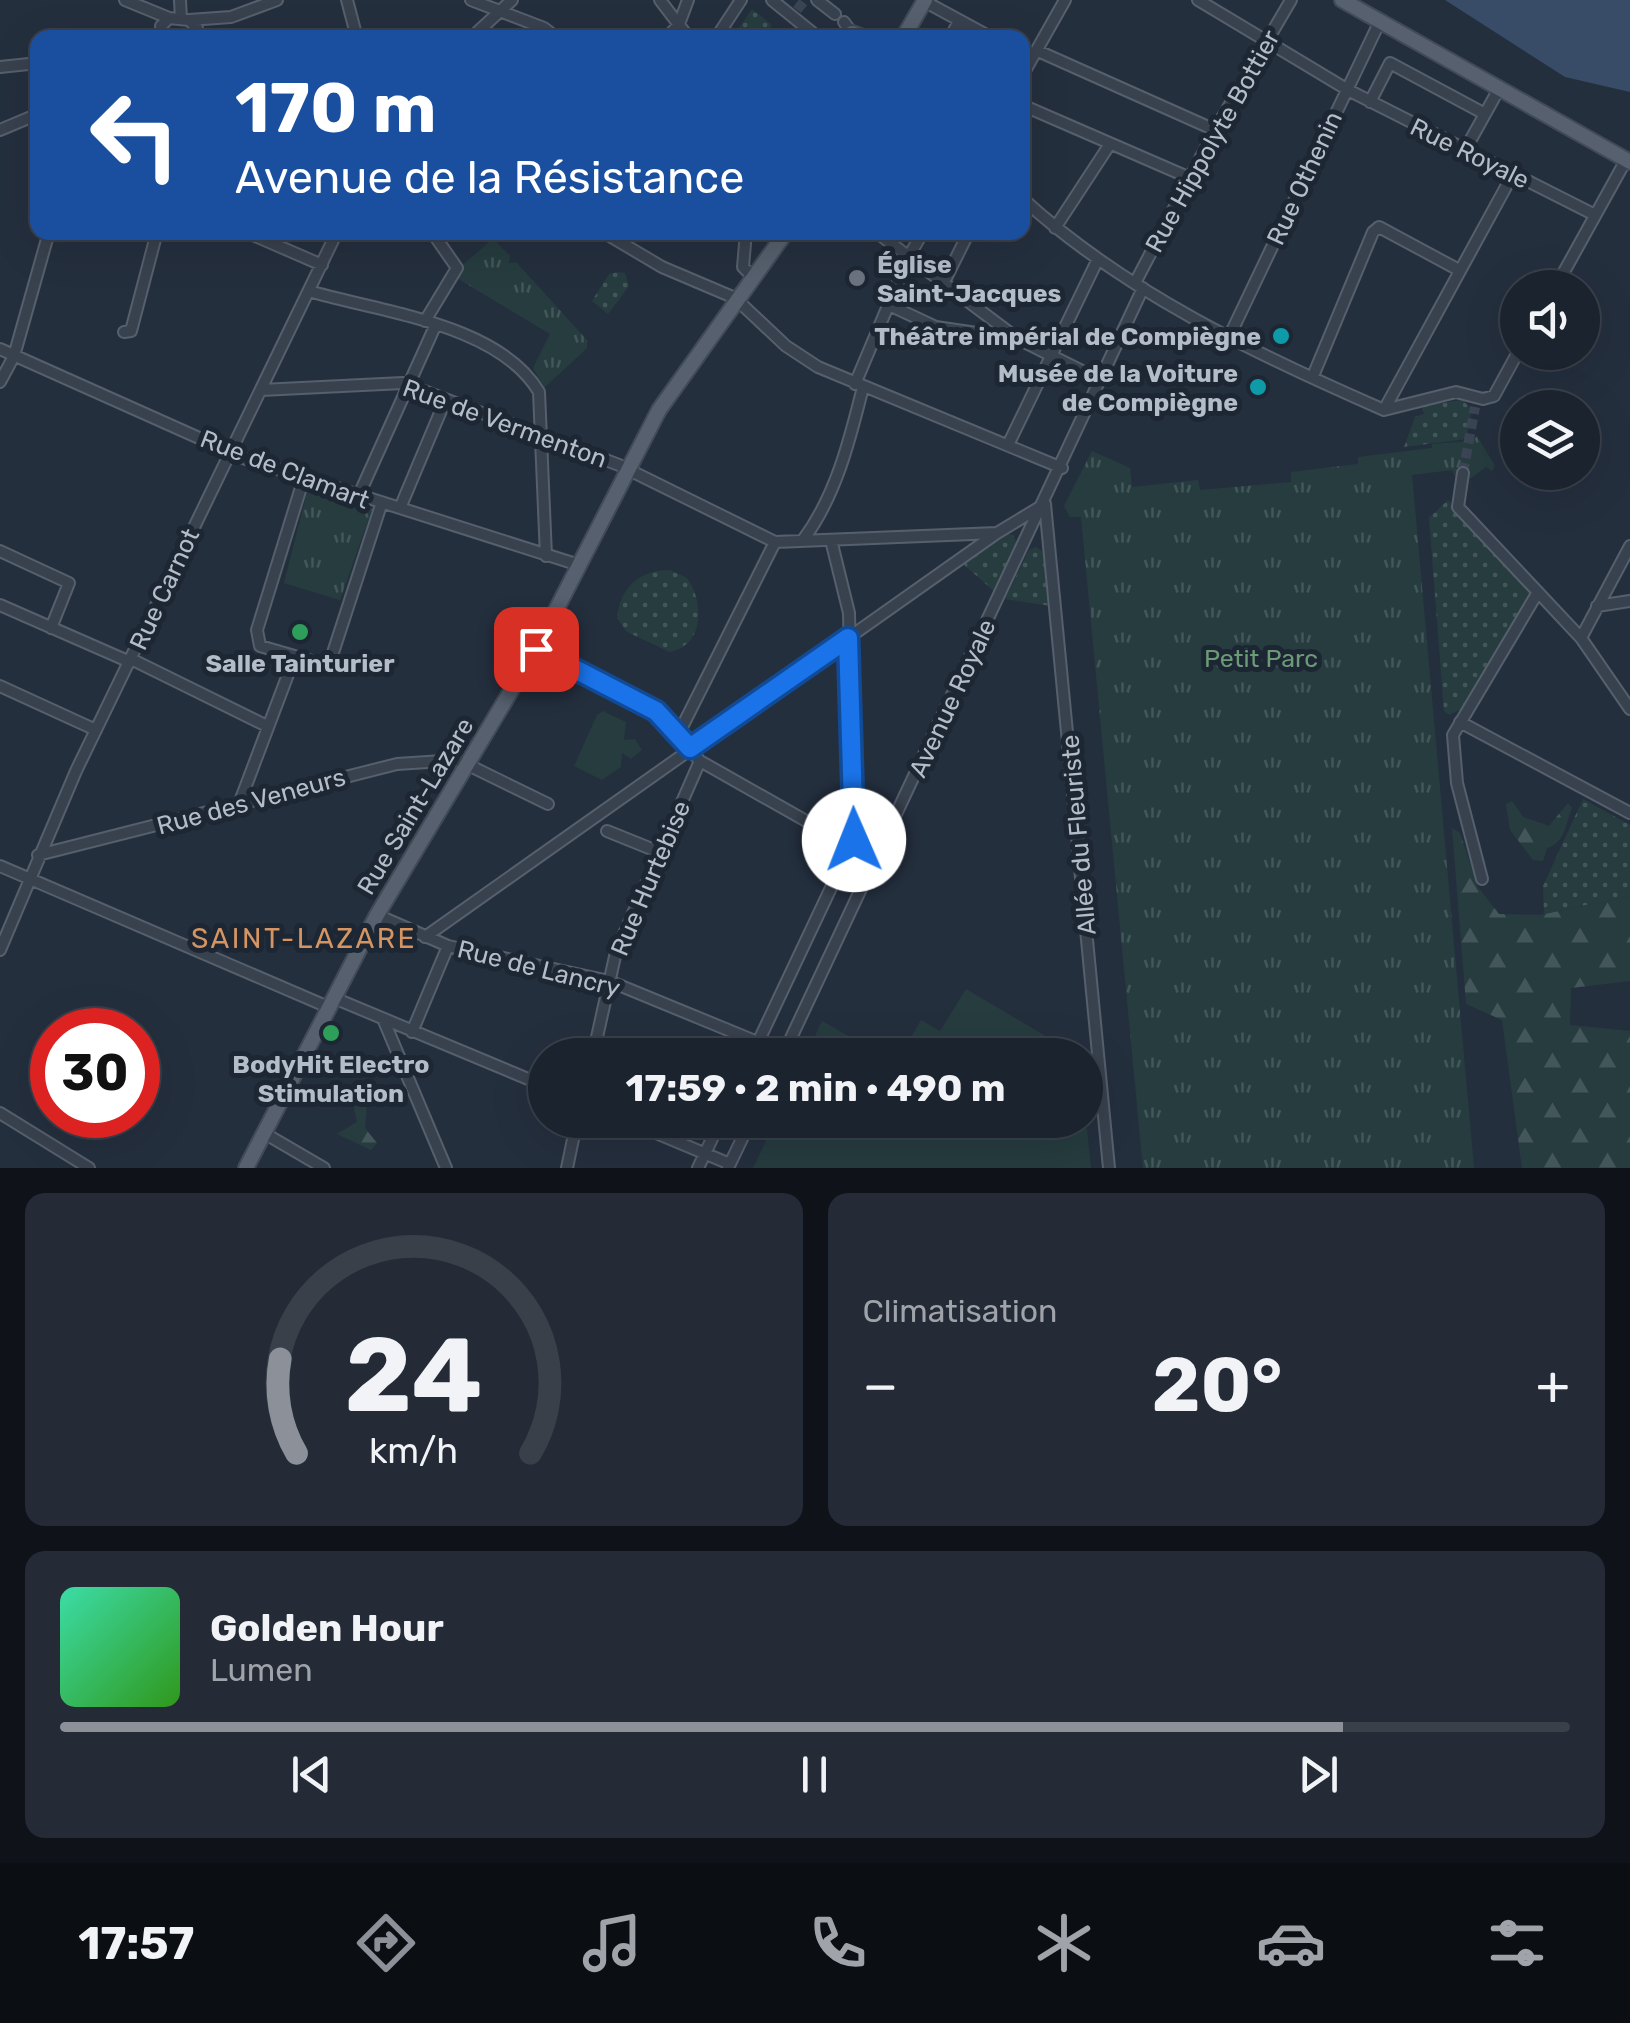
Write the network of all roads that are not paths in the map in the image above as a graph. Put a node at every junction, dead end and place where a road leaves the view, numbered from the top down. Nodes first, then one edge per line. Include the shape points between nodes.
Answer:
1 (125, 0) edge
2 (180, 0) edge
3 (277, 0) edge
4 (347, 0) edge
5 (470, 0) edge
6 (512, 0) edge
7 (660, 0) edge
8 (688, 0) edge
9 (741, 0) edge
10 (772, 0) edge
11 (924, 0) edge
12 (1065, 0) edge
13 (1198, 0) edge
14 (1291, 0) edge
15 (1342, 0) edge
16 (823, 2) edge
17 (500, 12) junction
18 (960, 21) junction
19 (1380, 21) junction
20 (679, 24) junction
21 (175, 28) edge
22 (848, 29) edge
23 (354, 30) edge
24 (480, 30) edge
25 (540, 30) edge
26 (674, 30) edge
27 (683, 30) edge
28 (721, 30) edge
29 (811, 30) edge
30 (907, 30) edge
31 (955, 30) edge
32 (977, 30) edge
33 (1266, 41) junction
34 (1031, 54) edge
35 (30, 64) edge
36 (0, 67) edge
37 (1500, 87) junction
38 (1346, 90) junction
39 (1370, 102) junction
40 (1030, 109) edge
41 (1485, 114) junction
42 (30, 117) edge
43 (0, 130) edge
44 (1215, 130) junction
45 (1110, 144) junction
46 (1465, 150) junction
47 (1628, 161) edge
48 (1514, 174) junction
49 (1190, 178) junction
50 (1030, 206) edge
51 (1595, 215) junction
52 (1054, 228) junction
53 (47, 240) edge
54 (155, 240) edge
55 (264, 240) edge
56 (333, 240) edge
57 (438, 240) edge
58 (616, 240) edge
59 (745, 240) edge
60 (780, 240) edge
61 (887, 240) edge
62 (918, 240) edge
63 (965, 240) edge
64 (909, 256) junction
65 (1098, 259) junction
66 (322, 265) junction
67 (1460, 270) junction
68 (1565, 270) edge
69 (752, 276) junction
70 (944, 282) junction
71 (1139, 286) junction
72 (309, 292) junction
73 (735, 298) junction
74 (889, 306) junction
75 (430, 322) junction
76 (124, 332) dead end
77 (1230, 335) junction
78 (1018, 339) junction
79 (0, 349) edge
80 (14, 356) junction
81 (1051, 356) junction
82 (1508, 370) edge
83 (1312, 376) junction
84 (1100, 380) junction
85 (0, 382) edge
86 (859, 385) junction
87 (409, 386) junction
88 (261, 390) junction
89 (445, 401) junction
90 (1384, 410) junction
91 (540, 436) junction
92 (1008, 445) junction
93 (230, 452) junction
94 (1062, 468) junction
95 (628, 470) junction
96 (1463, 472) tunnel mouth
97 (304, 481) junction
98 (358, 498) junction
99 (1045, 504) junction
100 (381, 505) junction
101 (400, 508) junction
102 (815, 524) junction
103 (997, 532) junction
104 (803, 540) junction
105 (828, 540) junction
106 (775, 542) junction
107 (1630, 546) edge
108 (0, 551) edge
109 (546, 556) junction
110 (579, 565) junction
111 (1538, 592) junction
112 (1630, 601) edge
113 (0, 604) edge
114 (1597, 606) junction
115 (51, 628) junction
116 (848, 638) junction
117 (1581, 638) junction
118 (536, 649) junction
119 (295, 656) junction
120 (131, 660) junction
121 (0, 686) edge
122 (1630, 708) edge
123 (1460, 722) junction
124 (268, 726) junction
125 (96, 730) junction
126 (678, 733) junction
127 (690, 748) junction
128 (700, 761) junction
129 (465, 764) junction
130 (239, 804) junction
131 (548, 804) dead end
132 (1630, 813) edge
133 (607, 831) dead end
134 (851, 846) junction
135 (659, 852) junction
136 (38, 855) junction
137 (874, 860) junction
138 (0, 866) edge
139 (28, 878) junction
140 (1482, 879) dead end
141 (0, 902) edge
142 (16, 908) junction
143 (376, 915) junction
144 (424, 937) junction
145 (448, 946) junction
146 (0, 950) edge
147 (609, 981) junction
148 (331, 1003) junction
149 (384, 1020) junction
150 (412, 1032) junction
151 (597, 1038) edge
152 (748, 1038) edge
153 (760, 1038) edge
154 (791, 1038) edge
155 (528, 1079) edge
156 (0, 1112) edge
157 (264, 1133) junction
158 (574, 1138) edge
159 (667, 1138) edge
160 (712, 1138) edge
161 (743, 1138) edge
162 (704, 1154) junction
163 (729, 1166) edge
164 (90, 1168) edge
165 (246, 1168) edge
166 (324, 1168) edge
167 (446, 1168) edge
168 (567, 1168) edge
169 (698, 1168) edge
170 (1110, 1168) edge

1 - 21 street
2 - 21 street
3 - 21 street via 232,18
4 - 23 street
5 - 17 street
6 - 17 street
7 - 20 street
8 - 20 street
9 - 28 street
10 - 29 street
11 - 18 street
11 - 30 main road
12 - 34 street
13 - 33 street, Rue Royale
14 - 33 street, Rue Hippolyte Bottier
15 - 19 main road
16 - 22 street
17 - 24 street
17 - 25 street
18 - 31 street
18 - 32 street
19 - 37 main road
19 - 38 street, Rue Othenin
20 - 26 street
20 - 27 street
33 - 38 street, Rue Royale
33 - 44 street, Rue Hippolyte Bottier
34 - 44 street
35 - 36 street
37 - 41 street
37 - 47 main road
38 - 39 street, Rue Royale
38 - 77 street, Rue Othenin
39 - 41 street via 1390,63
39 - 46 street, Rue Royale
40 - 45 street
41 - 46 street
42 - 43 street
44 - 49 street, Rue Hippolyte Bottier
45 - 49 street
45 - 52 street
46 - 48 street, Rue Royale
47 - 51 street
48 - 51 street, Rue Royale
48 - 67 street
49 - 71 street, Rue Hippolyte Bottier
50 - 52 street
51 - 68 street
52 - 65 street
53 - 80 street
54 - 76 street via 131,332
55 - 66 street
56 - 66 street, Rue Carnot
57 - 75 street via 457,268
58 - 73 street via 662,268
59 - 69 street via 743,267
60 - 69 main road, Rue Saint-Lazare
61 - 64 street
62 - 64 street
63 - 70 street
64 - 70 street
64 - 74 street
65 - 71 street
65 - 81 street
66 - 72 street, Rue Carnot
67 - 83 street via 1379,227
67 - 90 street
69 - 73 main road, Rue Saint-Lazare
70 - 78 street
71 - 77 street
71 - 84 street, Rue Hippolyte Bottier
72 - 75 street
72 - 88 street, Rue Carnot
73 - 86 street via 786,346
73 - 95 main road, Rue Saint-Lazare via 659,410
74 - 78 street via 936,327
74 - 86 street
75 - 87 street
75 - 91 street via 526,369 539,392
77 - 83 street
78 - 81 street
79 - 80 street, Rue de Clamart
80 - 85 street
80 - 93 street, Rue de Clamart
81 - 84 street
81 - 92 street
82 - 90 street via 1494,396 1476,402 1456,392
83 - 90 street
84 - 94 street, Avenue Royale
86 - 92 street
86 - 102 street via 847,450
87 - 88 street, Rue de Vermenton via 394,381
87 - 89 street, Rue de Vermenton
87 - 98 street
88 - 93 street, Rue Carnot
89 - 91 street, Rue de Vermenton
89 - 101 street
91 - 95 street, Rue de Vermenton
91 - 109 street
92 - 94 street
93 - 97 street, Rue de Clamart
93 - 120 street, Rue Carnot
94 - 99 street, Avenue Royale
95 - 106 street, Rue de Vermenton
95 - 110 main road, Rue Saint-Lazare
96 - 111 street via 1458,507
97 - 98 street, Rue de Clamart
97 - 119 street via 256,639
98 - 100 street, Rue de Clamart
99 - 103 street
99 - 137 street, Avenue Royale
99 - 170 street, Allée du Fleuriste
100 - 101 street, Rue de Clamart
100 - 119 street via 334,657 322,664
101 - 109 street, Rue de Clamart
102 - 104 street
102 - 105 street
103 - 105 street
103 - 116 street
104 - 105 street
104 - 106 street
105 - 116 street via 847,595
106 - 126 street
107 - 114 street
108 - 115 street via 69,583
109 - 110 street, Rue de Clamart
110 - 118 main road, Rue Saint-Lazare
111 - 117 street
111 - 123 street
112 - 114 street
113 - 115 street
114 - 117 street
115 - 120 street
116 - 127 street
116 - 134 street
117 - 122 street
118 - 126 street via 656,711
118 - 129 main road, Rue Saint-Lazare
119 - 124 street
120 - 124 street
120 - 125 street, Rue Carnot
121 - 125 street
123 - 132 street
123 - 140 street via 1451,746
124 - 130 street
125 - 136 street, Rue Carnot
126 - 127 street
127 - 128 street
127 - 144 street
128 - 134 street
128 - 135 street, Rue Hurtebise
129 - 130 street, Rue des Veneurs via 396,764
129 - 131 street
129 - 143 main road, Rue Saint-Lazare
130 - 136 street, Rue des Veneurs
133 - 135 street
134 - 137 street
134 - 153 street
135 - 147 street, Rue Hurtebise
136 - 139 street, Rue Carnot
137 - 154 street, Avenue Royale
138 - 139 street
139 - 142 street, Rue Carnot
139 - 148 street
141 - 142 street
142 - 146 street, Rue Carnot
143 - 144 street, Rue de Lancry
143 - 148 main road, Rue Saint-Lazare
144 - 145 street, Rue de Lancry
145 - 147 street, Rue de Lancry
145 - 150 street
147 - 151 street, Rue Hurtebise
147 - 152 street, Rue de Lancry
148 - 149 street
148 - 157 main road, Rue Saint-Lazare
149 - 150 street
149 - 167 street
150 - 155 street
156 - 164 street
157 - 165 main road, Rue Saint-Lazare
157 - 166 street
158 - 168 street
159 - 162 street
160 - 162 street
161 - 163 street
162 - 163 street
162 - 169 street

